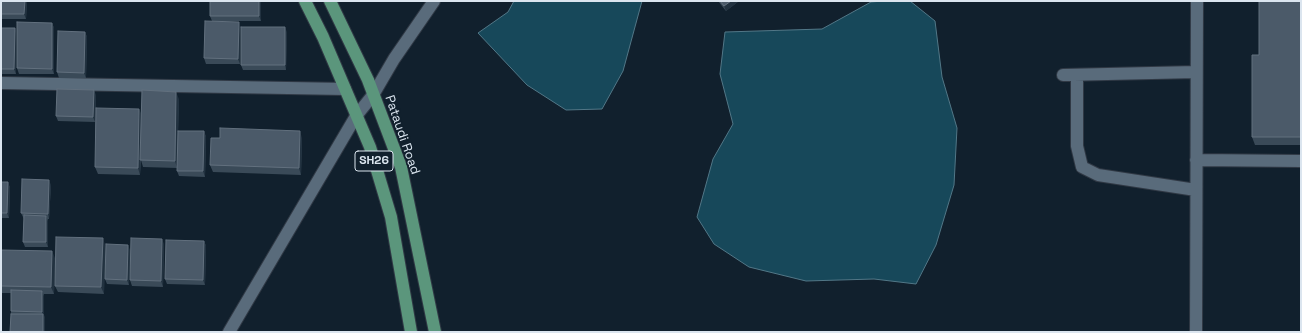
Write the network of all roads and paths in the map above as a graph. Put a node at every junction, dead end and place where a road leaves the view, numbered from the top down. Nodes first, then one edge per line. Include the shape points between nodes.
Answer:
1 (305, 1) edge
2 (330, 1) edge
3 (434, 1) edge
4 (1197, 1) edge
5 (1196, 72) junction
6 (1063, 75) dead end
7 (1077, 75) junction
8 (1, 83) edge
9 (345, 89) junction
10 (373, 95) junction
11 (356, 116) junction
12 (1196, 160) junction
13 (1301, 161) edge
14 (1196, 190) junction
15 (229, 332) edge
16 (411, 332) edge
17 (435, 332) edge
18 (1196, 332) edge

1 - 9 main road, SH26
2 - 10 main road, Pataudi Road / SH26
3 - 10 street
4 - 5 street
5 - 7 street
5 - 12 street
6 - 7 street
7 - 14 street via 1077,146 1082,166 1098,175
8 - 9 street
9 - 11 main road, SH26
10 - 11 street
10 - 17 main road, Pataudi Road / SH26 via 401,167
11 - 15 street
11 - 16 main road, SH26 via 370,147 391,217
12 - 13 street
12 - 14 street
14 - 18 street

